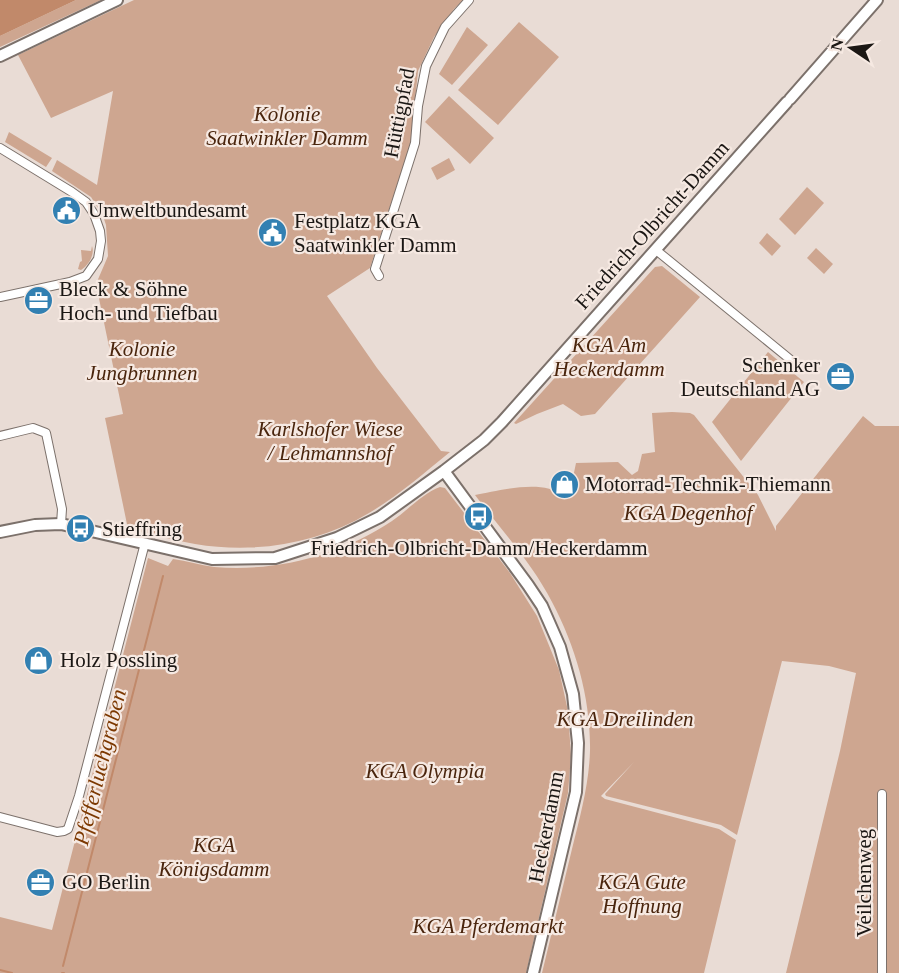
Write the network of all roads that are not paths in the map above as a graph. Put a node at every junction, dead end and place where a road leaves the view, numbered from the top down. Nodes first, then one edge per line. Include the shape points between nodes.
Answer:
1 (117, 0) edge
2 (470, 0) edge
3 (877, 0) edge
4 (0, 56) edge
5 (0, 148) edge
6 (656, 250) junction
7 (379, 276) dead end
8 (0, 297) edge
9 (797, 365) dead end
10 (0, 436) edge
11 (444, 471) junction
12 (61, 524) junction
13 (0, 532) edge
14 (145, 543) junction
15 (882, 794) dead end
16 (0, 817) edge
17 (533, 973) edge
18 (882, 973) edge

1 - 4 street
2 - 7 street, Hüttigpfad via 445,27 426,66 415,143 375,269
3 - 6 street, Friedrich-Olbricht-Damm
5 - 8 street via 86,202 102,241 100,256 86,276
6 - 9 street
6 - 11 street, Friedrich-Olbricht-Damm via 502,422
10 - 12 street via 33,429 45,434 62,509
11 - 14 street, Friedrich-Olbricht-Damm via 368,524 275,558 212,559
11 - 17 street, Heckerdamm via 542,606 560,647 573,694 578,742 576,792
12 - 13 street, Friedrich-Olbricht-Damm
12 - 14 street, Friedrich-Olbricht-Damm
14 - 16 street via 68,829 57,832
15 - 18 street, Veilchenweg

